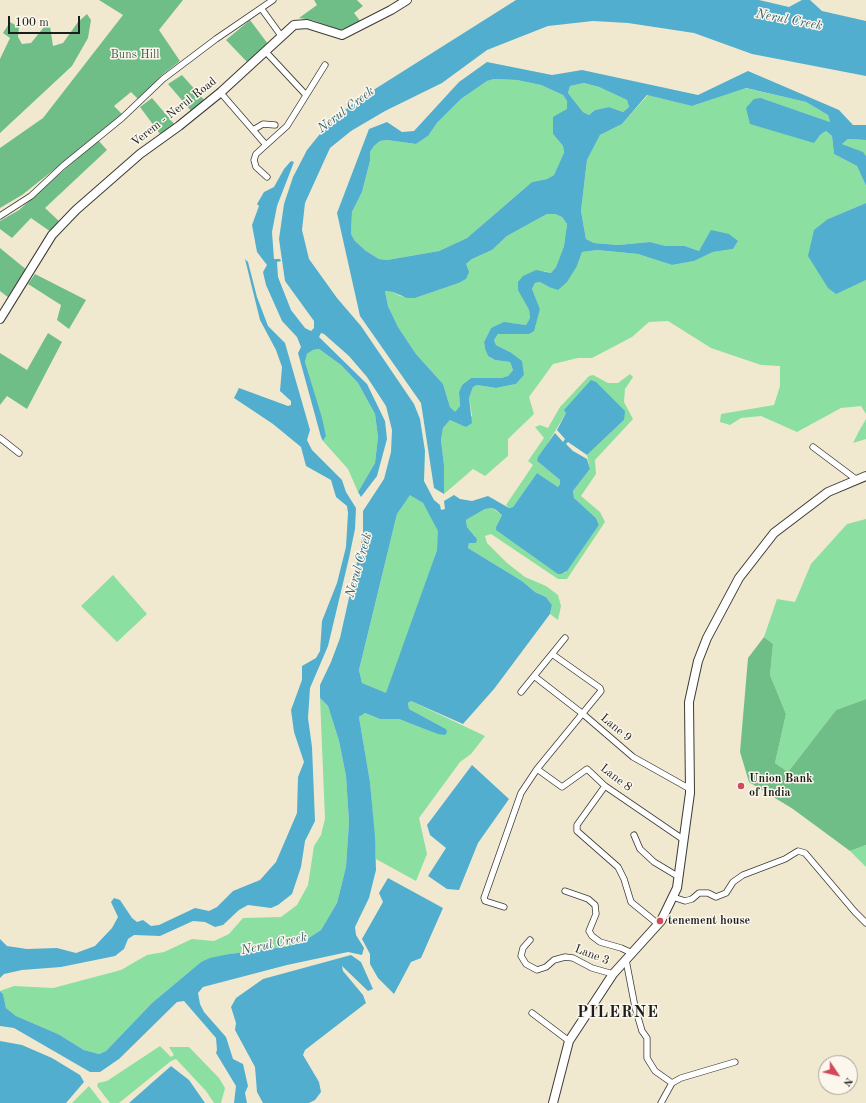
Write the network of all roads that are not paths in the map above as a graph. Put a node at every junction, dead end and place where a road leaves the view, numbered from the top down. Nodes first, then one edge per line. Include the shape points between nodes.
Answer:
1 (273, 0) edge
2 (406, 0) edge
3 (261, 8) junction
4 (282, 37) junction
5 (266, 52) junction
6 (325, 65) dead end
7 (220, 92) junction
8 (306, 95) junction
9 (275, 125) dead end
10 (253, 130) junction
11 (266, 145) junction
12 (267, 177) dead end
13 (0, 216) edge
14 (0, 319) edge
15 (0, 438) edge
16 (813, 447) dead end
17 (19, 453) dead end
18 (866, 476) edge
19 (857, 480) junction
20 (565, 638) dead end
21 (552, 654) junction
22 (534, 676) junction
23 (520, 692) dead end
24 (583, 714) junction
25 (536, 769) junction
26 (605, 786) junction
27 (690, 789) junction
28 (634, 835) dead end
29 (684, 840) junction
30 (679, 877) junction
31 (565, 891) dead end
32 (673, 897) junction
33 (504, 907) dead end
34 (866, 923) edge
35 (658, 924) junction
36 (530, 940) dead end
37 (632, 953) junction
38 (626, 960) junction
39 (613, 974) junction
40 (532, 1012) dead end
41 (569, 1041) junction
42 (735, 1062) dead end
43 (672, 1083) junction
44 (553, 1103) edge
45 (661, 1103) edge

1 - 3 street
2 - 4 main road, Verem - Nerul Road via 342,35 301,24 294,26
3 - 4 street
3 - 13 street via 163,79 31,196
4 - 5 main road, Verem - Nerul Road
5 - 7 main road, Verem - Nerul Road
5 - 8 street
6 - 8 street
7 - 10 street
7 - 14 main road, Verem - Nerul Road via 140,154 76,210 52,235
8 - 11 street via 287,126
9 - 10 street via 263,124
10 - 11 street
11 - 12 street via 256,154 254,160 256,167
15 - 17 street
16 - 19 street
18 - 19 main road
19 - 27 main road via 828,492 774,533 739,578 707,638 698,661 689,702
20 - 21 street
21 - 22 street
21 - 24 street via 601,690
22 - 23 street
22 - 24 street, Lane 9
24 - 25 street
24 - 27 street, Lane 9 via 633,757
25 - 26 street, Lane 8 via 560,787 587,769
25 - 33 street via 518,800 484,898 485,901
26 - 29 street, Lane 8
26 - 35 street via 577,825 577,831 618,867 630,902
27 - 29 main road
28 - 30 street via 640,849 654,862
29 - 30 main road
30 - 32 main road
31 - 37 street via 595,905 596,914 589,931 592,936 600,942
32 - 34 street via 685,901 699,893 708,893 716,897 726,893 733,882 743,875 785,859 798,851 805,853
32 - 35 main road
35 - 37 main road
36 - 39 street, Lane 3 via 523,948 521,956 526,964 537,970 565,957
37 - 38 main road
38 - 39 main road
38 - 43 street via 635,1007 647,1038 647,1058 655,1071
39 - 41 main road
40 - 41 street
41 - 44 main road
42 - 43 street
43 - 45 street

